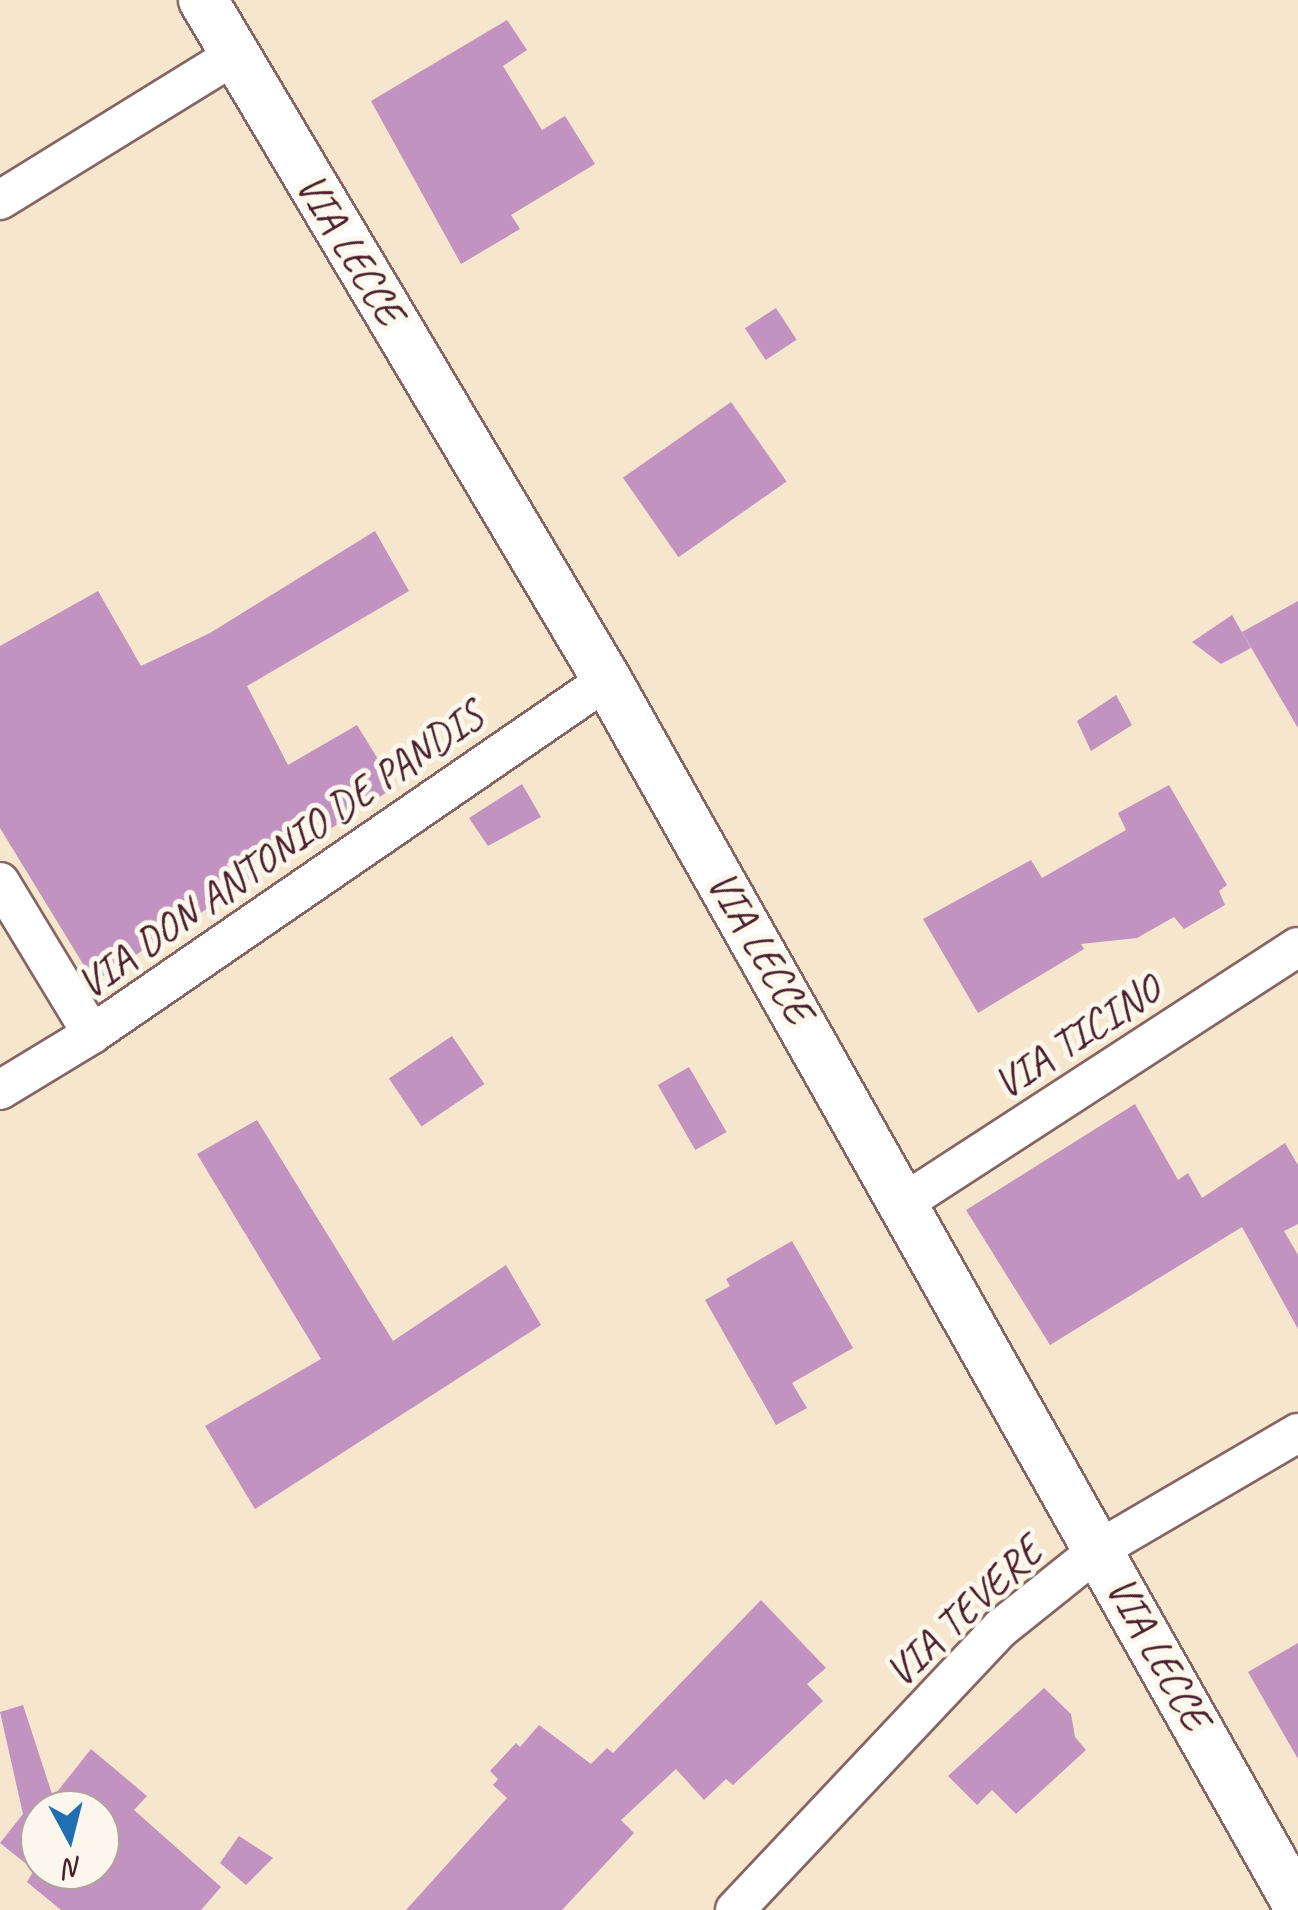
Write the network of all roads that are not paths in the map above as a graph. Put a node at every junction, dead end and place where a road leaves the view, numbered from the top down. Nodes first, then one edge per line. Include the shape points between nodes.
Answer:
1 (203, 0) edge
2 (235, 55) junction
3 (0, 200) edge
4 (607, 680) junction
5 (0, 882) edge
6 (1298, 947) edge
7 (92, 1034) junction
8 (0, 1090) edge
9 (905, 1202) junction
10 (1298, 1433) edge
11 (1101, 1548) junction
12 (1298, 1906) edge
13 (736, 1910) edge

1 - 2 street, VIA LECCE
2 - 3 street
2 - 4 street, VIA LECCE
4 - 7 street, VIA DON ANTONIO DE PANDIS
4 - 9 street, VIA LECCE
5 - 7 street
6 - 9 street, VIA TICINO
7 - 8 street, VIA DON ANTONIO DE PANDIS
9 - 11 street, VIA LECCE
10 - 11 street, VIA TEVERE
11 - 12 street, VIA LECCE
11 - 13 street, VIA TEVERE via 1001,1628

